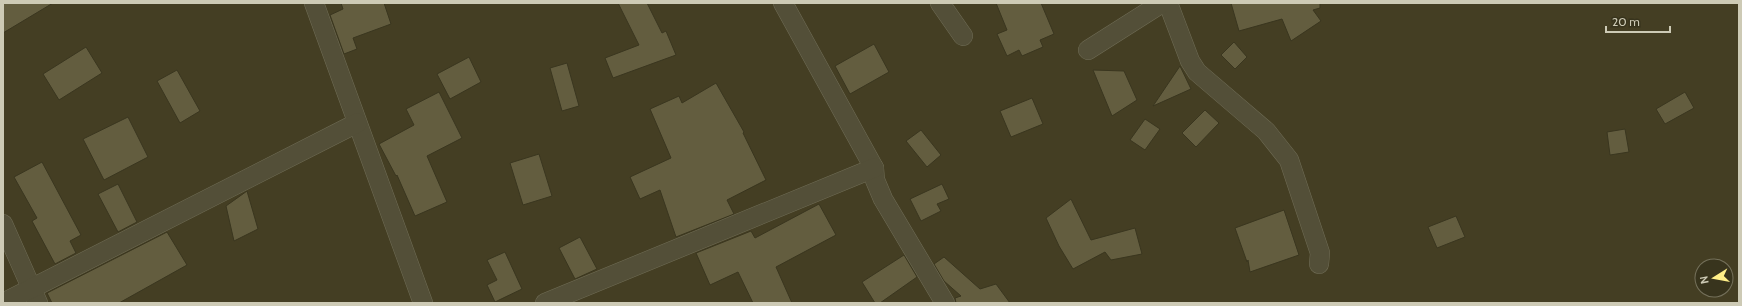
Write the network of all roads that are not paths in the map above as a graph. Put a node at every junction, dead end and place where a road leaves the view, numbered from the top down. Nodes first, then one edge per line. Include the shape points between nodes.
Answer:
1 (314, 3) edge
2 (783, 3) edge
3 (940, 3) edge
4 (1162, 3) edge
5 (1168, 3) edge
6 (963, 36) dead end
7 (1088, 50) dead end
8 (356, 123) junction
9 (874, 168) junction
10 (3, 224) edge
11 (1319, 264) dead end
12 (34, 296) edge
13 (3, 303) edge
14 (423, 303) edge
15 (545, 303) edge
16 (945, 303) edge

1 - 8 street
2 - 9 street
3 - 6 street
4 - 7 street
5 - 11 street via 1196,72 1266,131 1289,160 1320,253
8 - 12 street
8 - 14 street
9 - 15 street
9 - 16 street via 875,180 883,199
10 - 12 street
12 - 13 street

